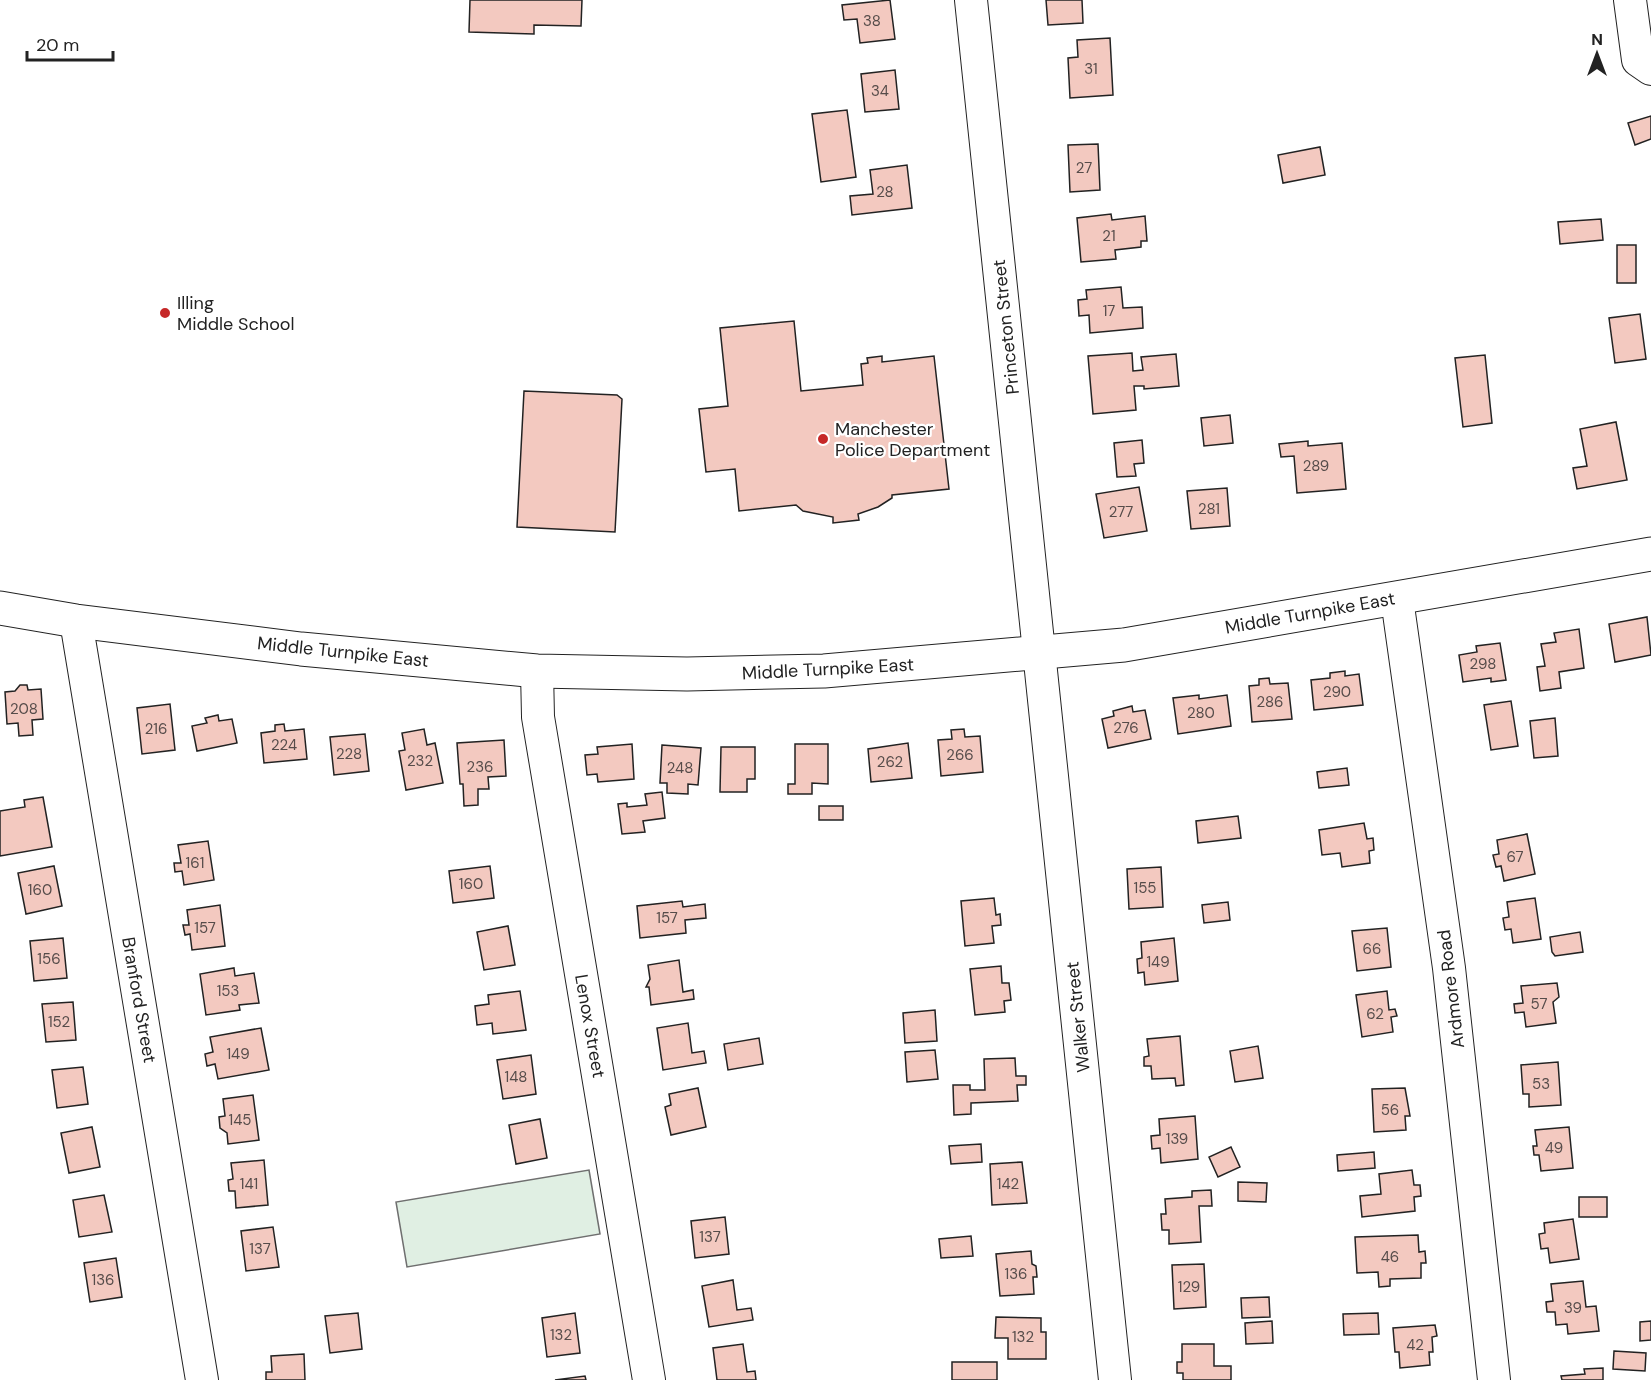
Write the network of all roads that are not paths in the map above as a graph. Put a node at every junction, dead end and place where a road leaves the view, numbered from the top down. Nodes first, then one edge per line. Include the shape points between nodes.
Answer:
1 (971, 0) edge
2 (1630, 0) edge
3 (1645, 64) edge
4 (1651, 554) edge
5 (1397, 598) junction
6 (0, 608) edge
7 (76, 621) junction
8 (1040, 653) junction
9 (537, 671) junction
10 (202, 1380) edge
11 (649, 1380) edge
12 (1115, 1380) edge
13 (1494, 1380) edge

1 - 8 street, Princeton Street
2 - 3 street
4 - 5 main road, Middle Turnpike East
5 - 8 main road, Middle Turnpike East via 1124,645
5 - 13 street, Ardmore Road via 1449,968
6 - 7 main road, Middle Turnpike East
7 - 9 main road, Middle Turnpike East via 301,649
7 - 10 street, Branford Street
8 - 9 main road, Middle Turnpike East via 824,671 687,674
8 - 12 street, Walker Street
9 - 11 street, Lenox Street via 538,717

